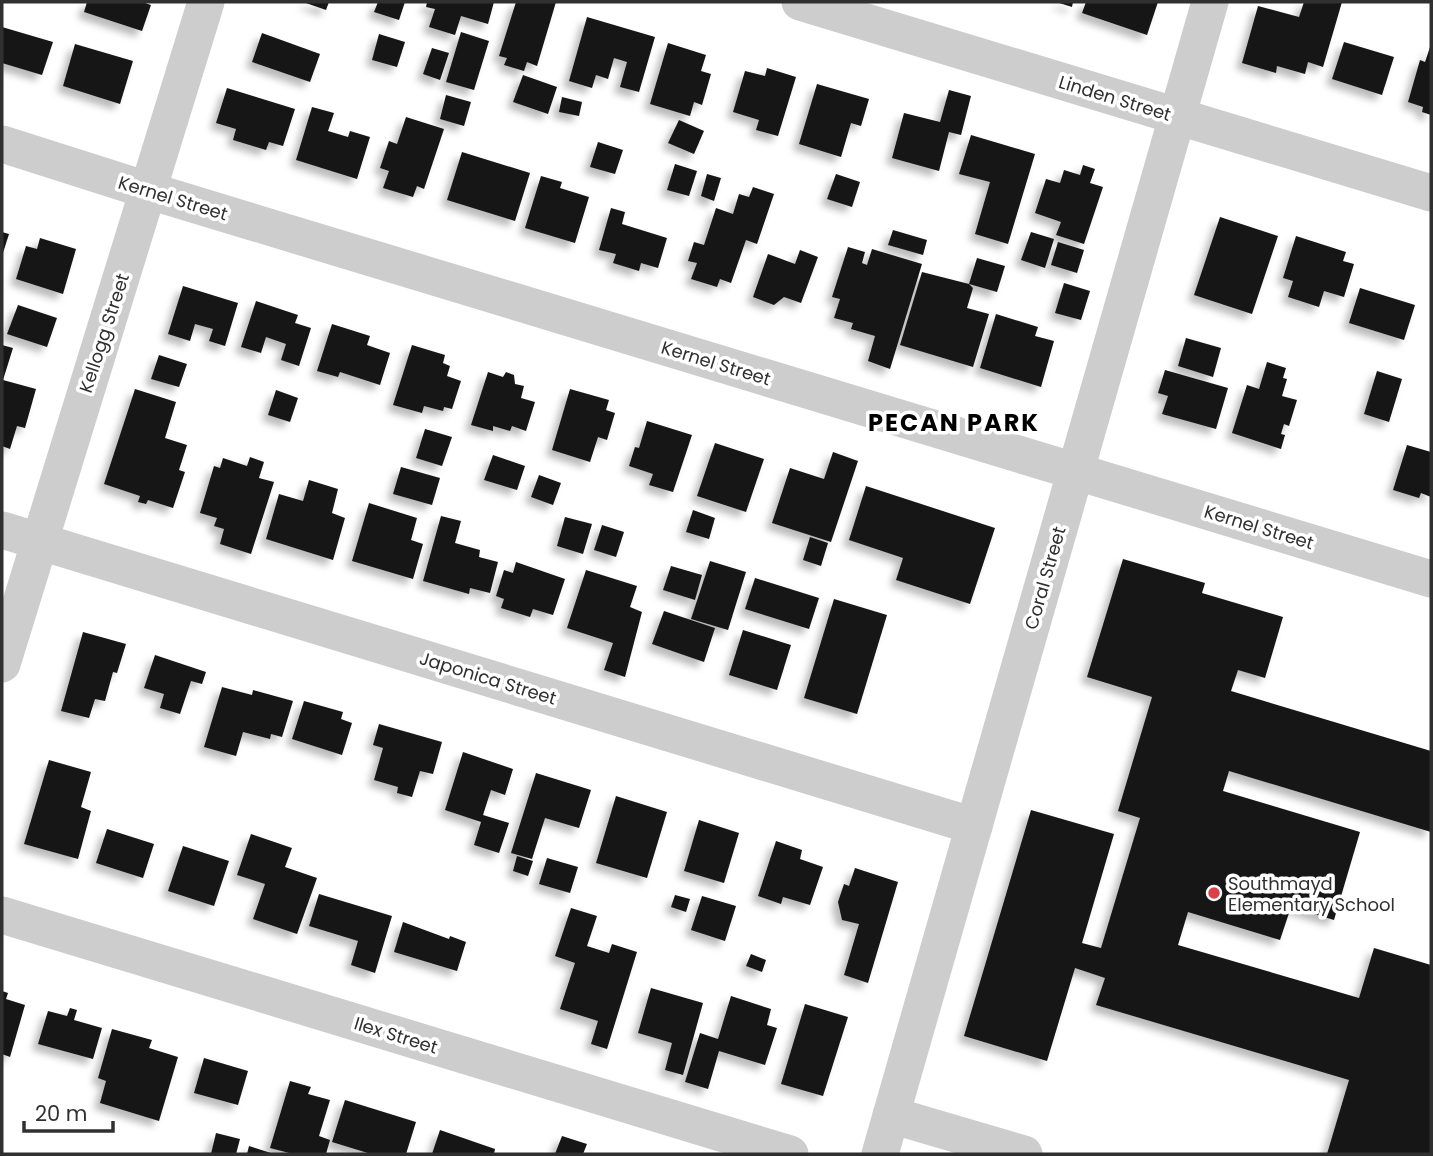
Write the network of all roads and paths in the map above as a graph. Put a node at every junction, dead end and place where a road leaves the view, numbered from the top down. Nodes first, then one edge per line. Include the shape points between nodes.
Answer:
1 (206, 2) edge
2 (800, 2) edge
3 (1210, 2) edge
4 (1177, 118) junction
5 (2, 144) edge
6 (149, 191) junction
7 (1431, 193) edge
8 (1075, 472) junction
9 (2, 530) edge
10 (38, 541) junction
11 (1431, 579) edge
12 (2, 664) edge
13 (974, 826) junction
14 (2, 915) edge
15 (891, 1115) junction
16 (790, 1154) edge
17 (880, 1154) edge
18 (1024, 1154) edge

1 - 6 street, Kellogg Street
2 - 4 street, Linden Street
3 - 4 street, Coral Street
4 - 7 street, Linden Street
4 - 8 street, Coral Street
5 - 6 street, Kernel Street
6 - 8 street, Kernel Street
6 - 10 street, Kellogg Street
8 - 11 street, Kernel Street
8 - 13 street, Coral Street
9 - 10 street, Japonica Street
10 - 12 street, Kellogg Street
10 - 13 street, Japonica Street
13 - 15 street, Coral Street
14 - 16 street, Ilex Street
15 - 17 street, Coral Street
15 - 18 street

